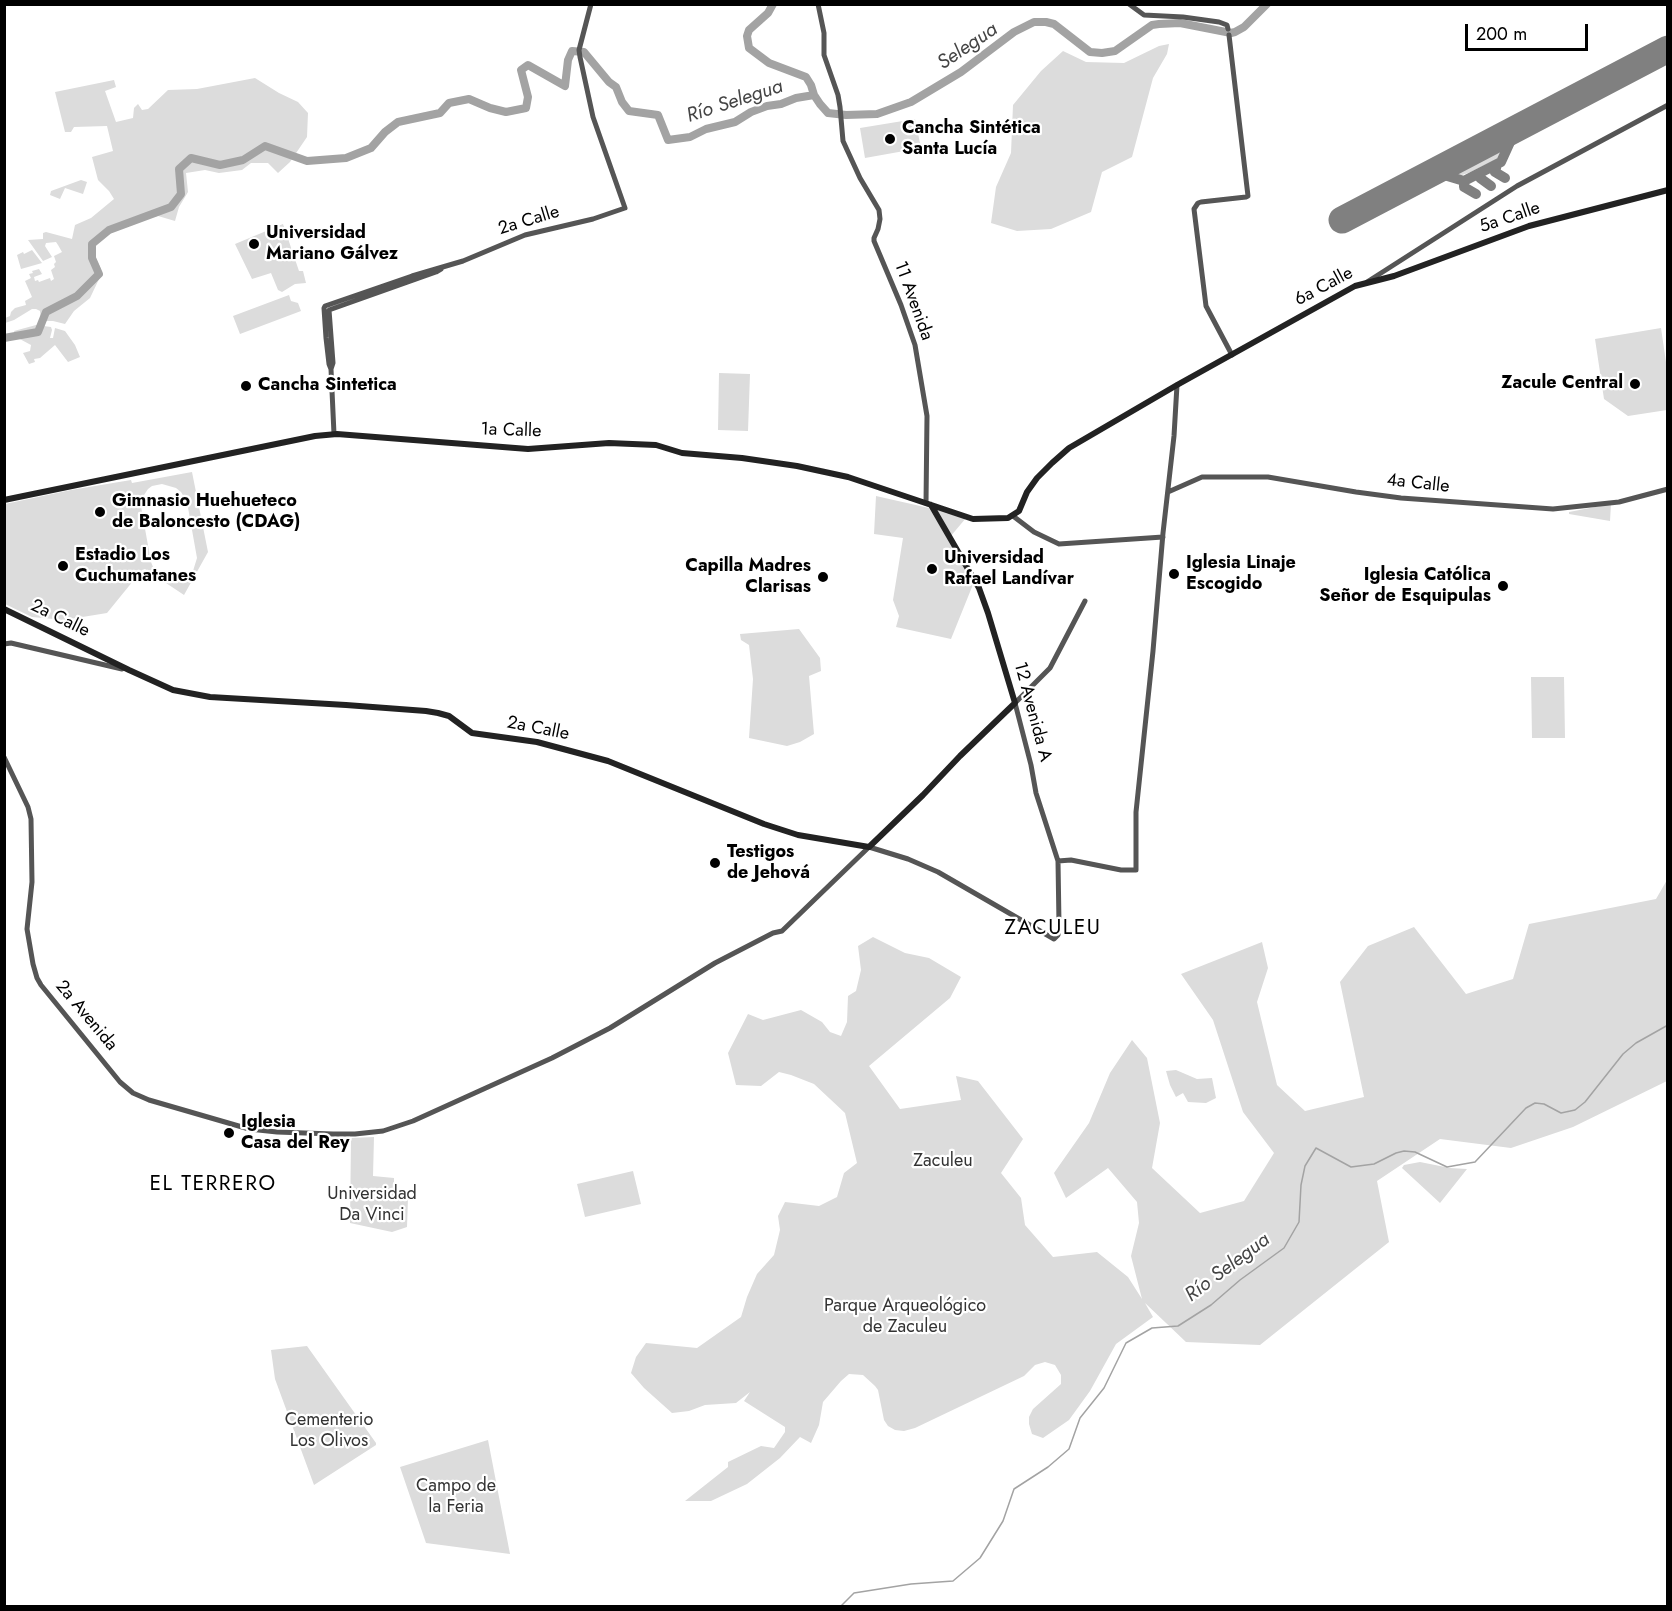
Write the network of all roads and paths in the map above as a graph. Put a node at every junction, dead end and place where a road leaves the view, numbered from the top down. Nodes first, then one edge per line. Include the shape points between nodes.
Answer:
1 (591, 4) edge
2 (818, 4) edge
3 (1129, 4) edge
4 (1668, 105) edge
5 (1668, 190) edge
6 (1364, 283) junction
7 (1232, 355) junction
8 (1177, 385) junction
9 (334, 434) junction
10 (1668, 489) edge
11 (1168, 492) junction
12 (4, 500) edge
13 (928, 504) junction
14 (1012, 516) junction
15 (1162, 537) junction
16 (1085, 602) dead end
17 (4, 609) edge
18 (8, 644) edge
19 (129, 670) junction
20 (1015, 703) junction
21 (4, 757) edge
22 (869, 847) junction
23 (1058, 861) junction
24 (1054, 939) joint

1 - 9 street, 2a Calle via 580,57 593,117 625,208 525,235 436,272 326,309
2 - 13 street, 11 Avenida via 824,55 838,95 843,141 879,210 874,241 915,345 927,414
3 - 7 street via 1144,15 1219,21 1227,25 1248,196 1201,202 1194,209 1206,306
4 - 6 street, 6a Calle via 1517,186
5 - 6 main road, 5a Calle via 1529,226 1394,276
6 - 7 main road, 6a Calle
7 - 8 main road, 6a Calle
8 - 11 street
8 - 14 main road, 6a Calle via 1069,448 1037,478 1019,511
9 - 12 main road, 1a Calle
9 - 13 main road, 1a Calle via 528,449 609,443 656,445 682,453 797,466
10 - 11 street, 4a Calle via 1619,502 1553,509 1401,498 1268,477 1202,477
11 - 15 street
13 - 14 main road, 1a Calle via 973,519
13 - 20 main road, 12 Avenida A via 979,588
14 - 15 street via 1059,544
15 - 23 street via 1136,812 1136,870
16 - 20 street via 1050,668
17 - 19 main road, 2a Calle
18 - 19 street
19 - 22 main road, 2a Calle via 173,690 210,697 438,713 472,733 537,742 608,761 798,835
20 - 22 main road
20 - 23 street, 12 Avenida A via 1036,793
21 - 22 street, 2a Avenida via 31,819 32,882 27,930 41,985 133,1093 259,1131 355,1134 402,1126 569,1049 715,963 782,931
22 - 24 street, 2a Calle via 938,872
23 - 24 street, 12 Avenida A via 1059,924

